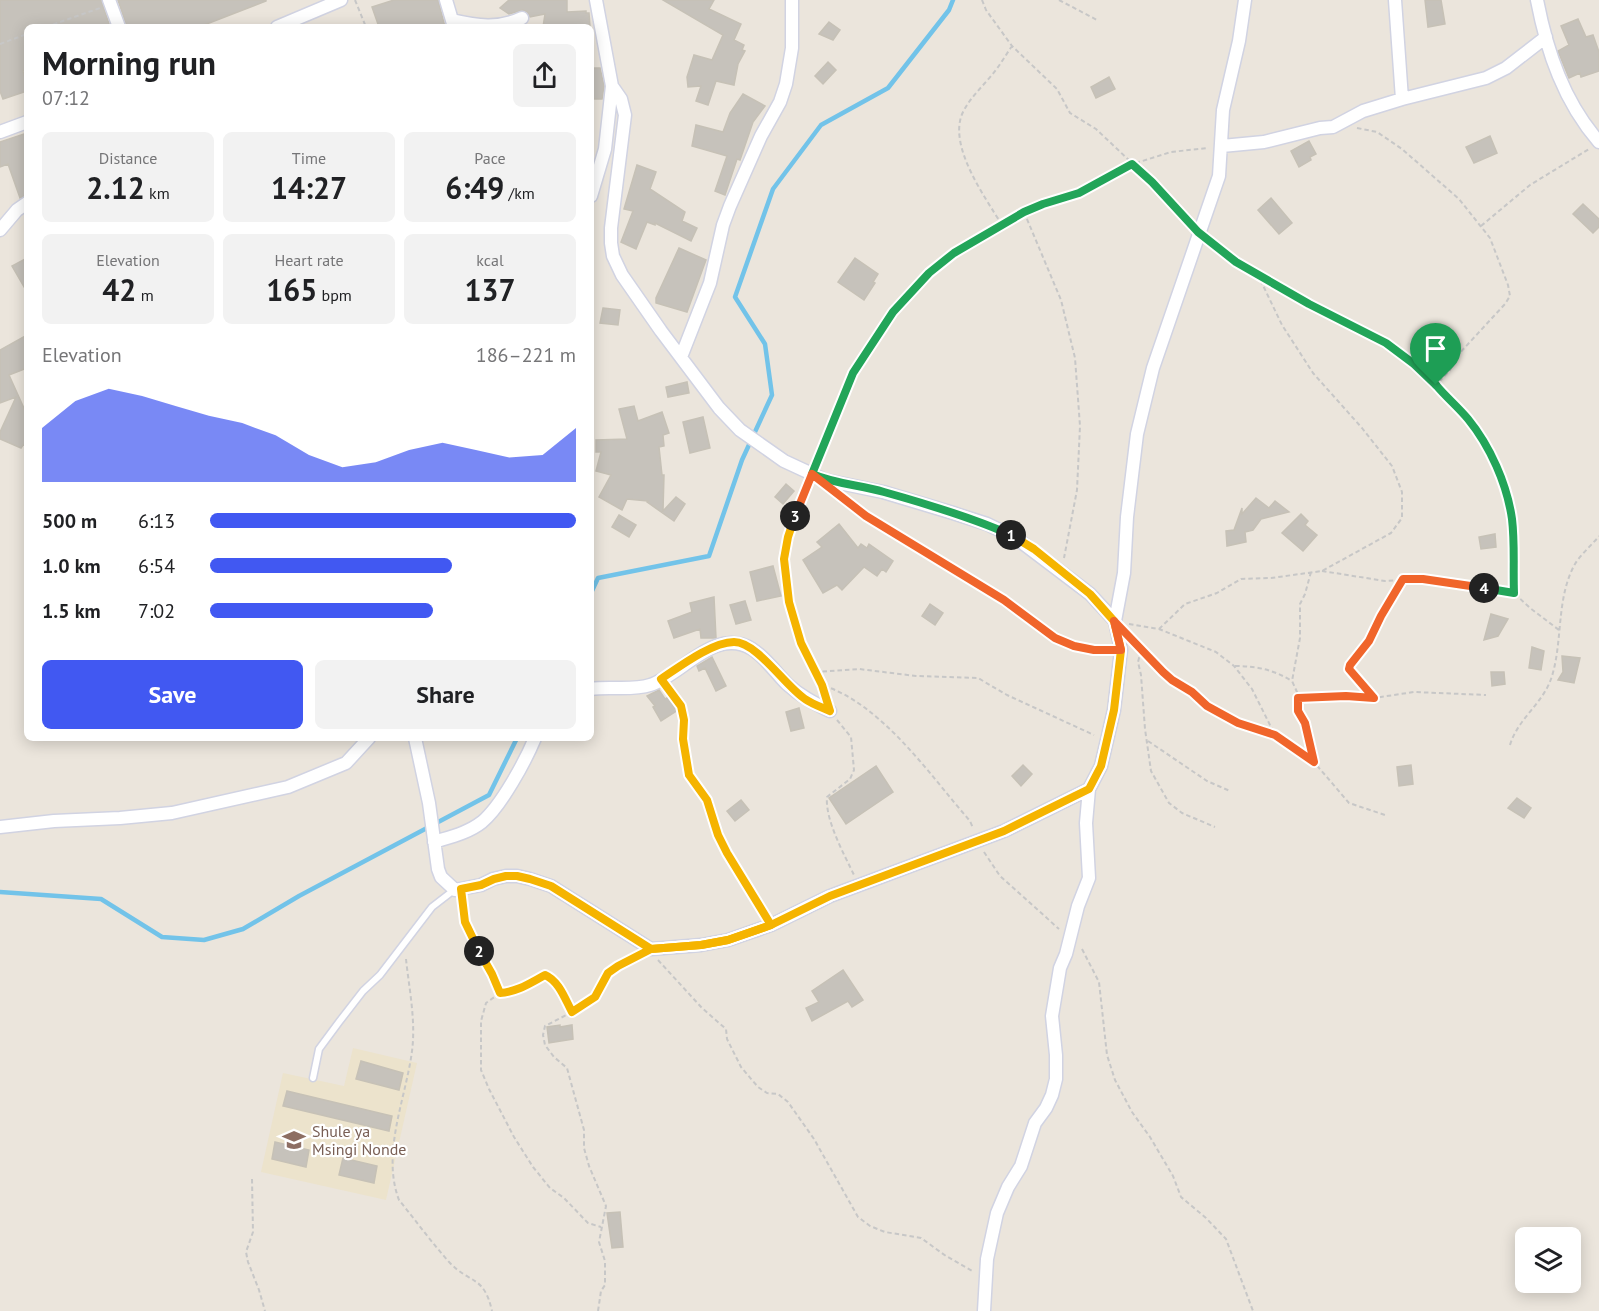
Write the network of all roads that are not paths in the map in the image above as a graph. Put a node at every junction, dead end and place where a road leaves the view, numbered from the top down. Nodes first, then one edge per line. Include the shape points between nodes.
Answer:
1 (341, 0) edge
2 (446, 0) edge
3 (596, 0) edge
4 (792, 0) edge
5 (1245, 0) edge
6 (1395, 0) edge
7 (1537, 0) edge
8 (110, 2) edge
9 (522, 18) dead end
10 (453, 23) edge
11 (117, 24) edge
12 (284, 24) edge
13 (507, 24) edge
14 (1546, 37) junction
15 (612, 86) junction
16 (1402, 99) junction
17 (24, 123) edge
18 (0, 132) edge
19 (1594, 145) edge
20 (1222, 146) junction
21 (594, 186) edge
22 (24, 205) edge
23 (0, 230) edge
24 (681, 357) junction
25 (1114, 621) junction
26 (594, 689) edge
27 (830, 711) road end
28 (367, 741) edge
29 (416, 741) edge
30 (533, 741) edge
31 (1089, 789) junction
32 (0, 827) edge
33 (433, 839) junction
34 (458, 890) junction
35 (313, 1078) dead end
36 (984, 1311) edge

1 - 12 street
2 - 10 street
3 - 15 street
4 - 24 street via 792,48 786,84 730,206 710,283
5 - 20 street via 1223,110
6 - 16 street
7 - 14 street
8 - 11 street
9 - 13 street
14 - 16 street via 1506,68 1486,78
14 - 19 street via 1564,89
15 - 21 street via 605,149
15 - 24 street via 625,115 611,228 613,256
16 - 20 street via 1363,111 1333,127 1264,142
17 - 18 street
20 - 25 street via 1219,176 1153,368 1137,434 1124,573
22 - 23 street
24 - 25 street via 740,430 784,461 825,480 883,492 987,524 1016,538 1090,594
25 - 31 street via 1121,650 1114,710 1101,766
26 - 27 street via 652,685 687,661 719,645 735,642 752,649 805,699
28 - 32 street via 346,763 288,787 172,813
29 - 33 street
30 - 33 street via 514,779 483,821 466,832
31 - 34 street via 978,842 830,896 771,925 701,945 651,949 551,886 517,876
31 - 36 street via 1089,878 1060,968 1052,1016 1056,1079 1046,1108 1035,1123 1021,1166 997,1213 985,1277
33 - 34 street via 441,877
34 - 35 lane via 432,907 363,991 319,1049

